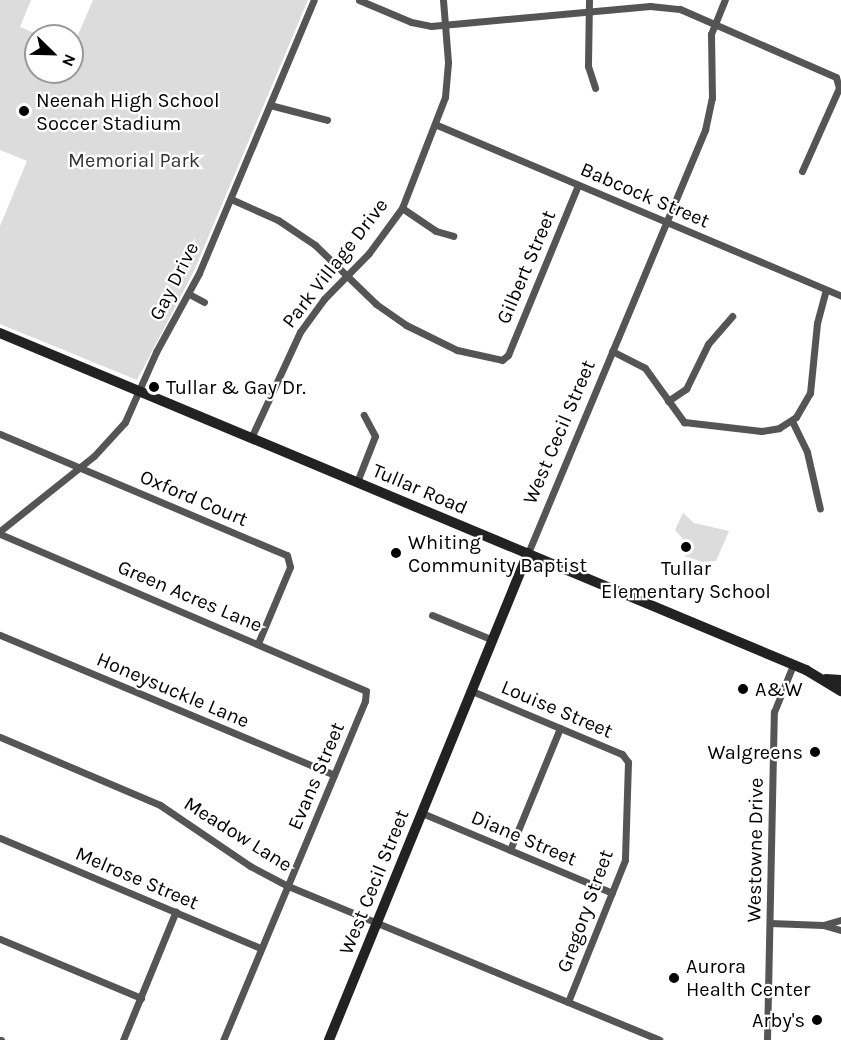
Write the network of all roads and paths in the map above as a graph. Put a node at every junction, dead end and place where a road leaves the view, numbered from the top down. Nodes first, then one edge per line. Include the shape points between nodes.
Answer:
1 (314, 0) edge
2 (358, 0) edge
3 (443, 0) edge
4 (590, 0) edge
5 (725, 0) edge
6 (588, 11) junction
7 (715, 24) junction
8 (445, 25) junction
9 (595, 88) dead end
10 (270, 105) junction
11 (327, 120) dead end
12 (437, 125) junction
13 (802, 171) dead end
14 (578, 185) junction
15 (231, 199) junction
16 (402, 208) junction
17 (667, 222) junction
18 (453, 236) dead end
19 (348, 276) junction
20 (826, 290) junction
21 (189, 294) junction
22 (841, 296) edge
23 (204, 302) dead end
24 (732, 316) dead end
25 (0, 333) edge
26 (612, 351) junction
27 (139, 391) junction
28 (668, 401) junction
29 (364, 415) dead end
30 (792, 421) junction
31 (0, 434) edge
32 (251, 438) junction
33 (80, 468) junction
34 (357, 482) junction
35 (820, 509) dead end
36 (0, 533) edge
37 (528, 553) junction
38 (432, 615) dead end
39 (0, 635) edge
40 (493, 640) junction
41 (258, 643) junction
42 (793, 665) junction
43 (826, 679) junction
44 (841, 680) edge
45 (366, 691) joint
46 (472, 691) junction
47 (841, 691) edge
48 (560, 728) junction
49 (0, 737) edge
50 (627, 759) joint
51 (334, 775) junction
52 (422, 813) junction
53 (0, 838) edge
54 (510, 850) junction
55 (288, 886) junction
56 (612, 894) junction
57 (176, 911) junction
58 (841, 920) edge
59 (378, 922) junction
60 (770, 923) junction
61 (823, 925) junction
62 (841, 930) edge
63 (0, 939) edge
64 (261, 948) junction
65 (141, 998) junction
66 (568, 1002) junction
67 (123, 1040) edge
68 (223, 1040) edge
69 (330, 1040) edge
70 (659, 1040) edge
71 (768, 1040) edge

1 - 10 street, Gay Drive
2 - 8 street via 421,25
3 - 8 street, Park Village Drive
4 - 6 street
5 - 7 street, West Cecil Street
6 - 7 street via 665,6
6 - 8 street
6 - 9 street via 588,66
7 - 13 street via 838,80 839,88
7 - 17 street, West Cecil Street via 710,48 709,118
8 - 12 street, Park Village Drive via 447,79
10 - 11 street
10 - 15 street, Gay Drive
12 - 14 street, Babcock Street
12 - 16 street, Park Village Drive
14 - 17 street, Babcock Street
14 - 19 street, Gilbert Street via 508,355 502,360 457,350 418,332 376,304
15 - 19 street via 296,231
15 - 21 street, Gay Drive
16 - 18 street via 436,231
16 - 19 street, Park Village Drive
17 - 20 street, Babcock Street
17 - 26 street, West Cecil Street
19 - 32 street, Park Village Drive via 311,316 290,348
20 - 22 street, Babcock Street
20 - 30 street via 816,322 812,385 804,407
21 - 23 street
21 - 27 street, Gay Drive
24 - 28 street via 711,339 686,389
25 - 27 main road, Tullar Road
26 - 28 street via 640,363
26 - 37 street, West Cecil Street
27 - 32 main road, Tullar Road
27 - 33 street, Gay Drive via 119,431
28 - 30 street via 680,419 691,425 761,431
29 - 34 street via 375,436
30 - 35 street via 807,452
31 - 33 street, Oxford Court
32 - 34 main road, Tullar Road
33 - 36 street, Gay Drive
33 - 41 street, Oxford Court via 289,556 290,567
34 - 37 main road, Tullar Road
36 - 41 street, Green Acres Lane
37 - 40 main road, West Cecil Street
37 - 42 main road, Tullar Road
38 - 40 street
39 - 51 street, Honeysuckle Lane
40 - 46 main road, West Cecil Street
41 - 45 street, Green Acres Lane
42 - 43 main road, Tullar Road
42 - 60 street, Westowne Drive via 774,712
43 - 44 main road, Tullar Road
43 - 47 main road, Tullar Road
45 - 51 street, Evans Street
46 - 48 street, Louise Street
46 - 52 main road, West Cecil Street
48 - 50 street, Louise Street
48 - 54 street
49 - 55 street, Meadow Lane via 160,805 249,866
50 - 56 street, Gregory Street via 626,854
51 - 55 street, Evans Street
52 - 54 street, Diane Street
52 - 59 main road, West Cecil Street
53 - 57 street, Melrose Street
54 - 56 street, Diane Street
55 - 59 street, Meadow Lane
55 - 64 street, Evans Street
56 - 66 street, Gregory Street
57 - 64 street, Melrose Street
57 - 65 street
58 - 61 street
59 - 66 street, Meadow Lane
59 - 69 main road, West Cecil Street
60 - 61 street
60 - 71 street, Westowne Drive
61 - 62 street
63 - 65 street
64 - 68 street, Evans Street
65 - 67 street
66 - 70 street, Meadow Lane

